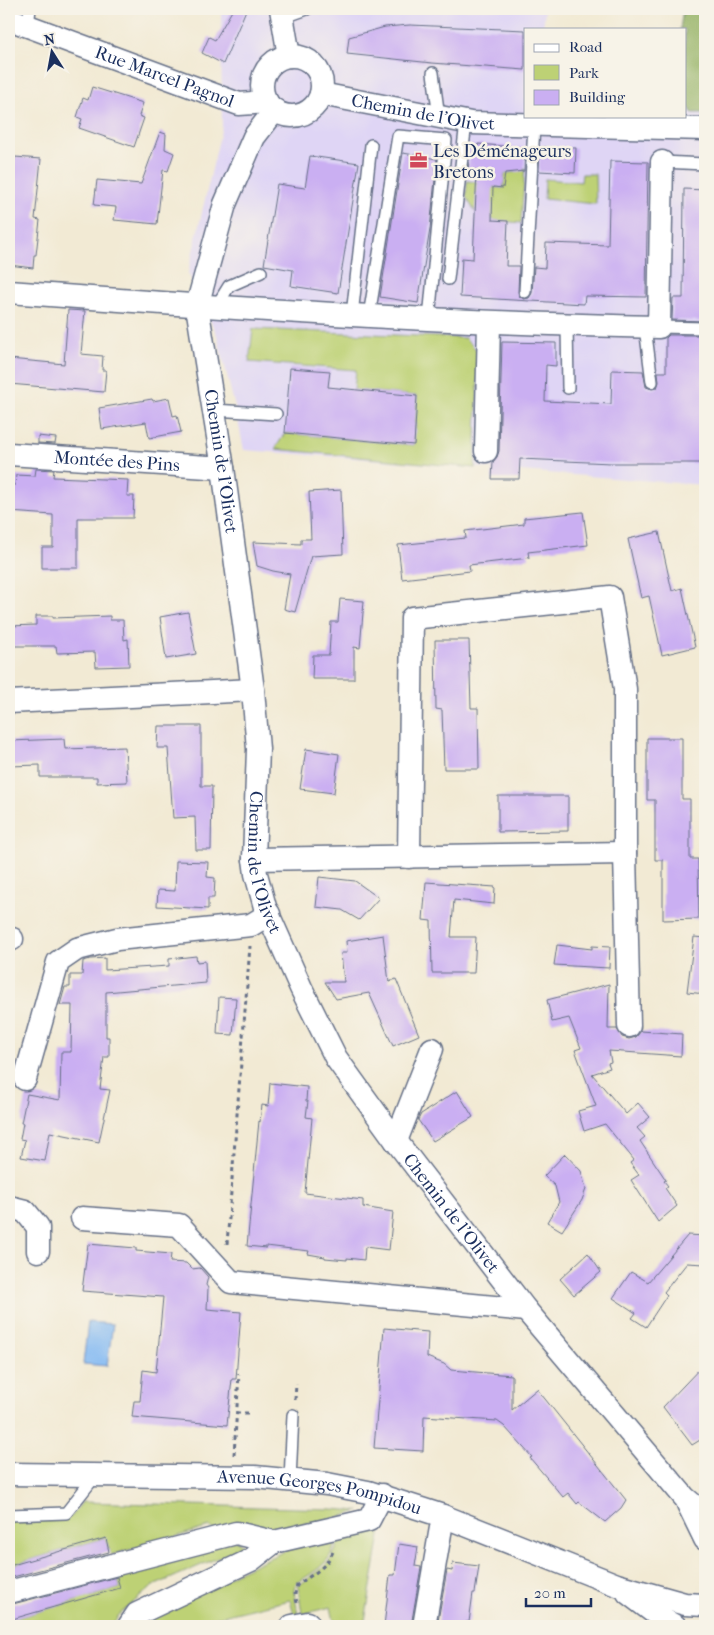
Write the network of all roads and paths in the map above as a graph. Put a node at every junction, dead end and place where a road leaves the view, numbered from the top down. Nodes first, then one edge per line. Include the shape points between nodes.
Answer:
1 (307, 9) edge
2 (282, 14) edge
3 (22, 17) edge
4 (289, 56) junction
5 (433, 73) dead end
6 (321, 94) junction
7 (271, 106) junction
8 (439, 117) junction
9 (466, 122) junction
10 (534, 125) junction
11 (705, 129) edge
12 (371, 146) dead end
13 (662, 162) joint
14 (705, 164) edge
15 (261, 272) dead end
16 (448, 279) dead end
17 (9, 292) edge
18 (525, 292) dead end
19 (207, 306) junction
20 (360, 315) junction
21 (429, 319) junction
22 (489, 323) junction
23 (567, 325) junction
24 (652, 327) junction
25 (705, 328) edge
26 (652, 382) dead end
27 (568, 388) dead end
28 (214, 410) junction
29 (276, 414) dead end
30 (486, 451) dead end
31 (9, 454) edge
32 (223, 468) junction
33 (253, 690) junction
34 (9, 702) edge
35 (625, 853) junction
36 (409, 856) junction
37 (254, 859) junction
38 (260, 920) junction
39 (629, 1026) dead end
40 (432, 1049) dead end
41 (25, 1079) dead end
42 (396, 1141) junction
43 (9, 1207) edge
44 (82, 1218) dead end
45 (38, 1250) dead end
46 (231, 1282) junction
47 (526, 1310) junction
48 (239, 1374) dead end
49 (236, 1413) junction
50 (250, 1413) dead end
51 (293, 1415) dead end
52 (9, 1474) edge
53 (98, 1474) junction
54 (232, 1476) junction
55 (290, 1480) junction
56 (382, 1496) junction
57 (685, 1498) junction
58 (9, 1515) edge
59 (705, 1515) edge
60 (443, 1516) junction
61 (705, 1539) edge
62 (274, 1542) junction
63 (336, 1544) dead end
64 (617, 1585) junction
65 (9, 1592) edge
66 (705, 1605) edge
67 (300, 1620) edge
68 (129, 1626) edge
69 (424, 1626) edge
70 (675, 1626) edge

1 - 2 lane
2 - 4 street
3 - 7 street, Rue Marcel Pagnol via 240,104
4 - 6 street via 307,60 315,67 320,75
4 - 7 street via 279,59 265,73 263,93
5 - 8 lane
6 - 7 street via 317,103 302,114 283,114
6 - 8 street, Chemin de l'Olivet
7 - 19 street, Chemin de l'Olivet via 225,204
8 - 9 street, Chemin de l'Olivet
9 - 10 street, Chemin de l'Olivet
9 - 16 lane
10 - 11 street, Chemin de l'Olivet
10 - 18 lane
12 - 20 lane
13 - 14 lane
13 - 24 street
15 - 19 lane via 229,286
17 - 19 street
19 - 20 street
19 - 28 street, Chemin de l'Olivet
20 - 21 street
20 - 21 lane via 398,136 446,140
21 - 22 street
22 - 23 street
22 - 30 street
23 - 24 street
23 - 27 lane
24 - 25 lane
24 - 26 lane
28 - 29 lane
28 - 32 street, Chemin de l'Olivet
31 - 32 street, Montée des Pins
32 - 33 street, Chemin de l'Olivet
33 - 34 street
33 - 37 street, Chemin de l'Olivet via 258,750
35 - 36 street
35 - 36 street via 625,689 610,597 412,618
35 - 39 street
36 - 37 street
37 - 38 street, Chemin de l'Olivet via 265,907
38 - 41 street via 117,939 77,949 58,962
38 - 42 street, Chemin de l'Olivet via 301,988 336,1058
38 - 46 path via 225,1267
40 - 42 street
42 - 47 street, Chemin de l'Olivet
43 - 45 street via 26,1211 38,1227
44 - 46 street via 178,1225
46 - 47 street
47 - 57 street, Chemin de l'Olivet
48 - 49 path
49 - 50 path
49 - 54 path
51 - 55 lane
52 - 53 street, Avenue Georges Pompidou
53 - 54 street, Avenue Georges Pompidou
53 - 58 lane via 66,1513
54 - 55 street, Avenue Georges Pompidou
55 - 56 street, Avenue Georges Pompidou via 328,1484
56 - 60 street, Avenue Georges Pompidou
56 - 62 street via 369,1520
57 - 59 street, Chemin de l'Olivet
57 - 61 street, Chemin de l'Olivet
60 - 64 street, Avenue Georges Pompidou
60 - 69 street
62 - 65 street via 236,1533
62 - 68 street via 251,1560 137,1614
63 - 67 path via 328,1562 296,1586
64 - 66 street, Avenue Georges Pompidou via 685,1604
64 - 70 street, Avenue Georges Pompidou

